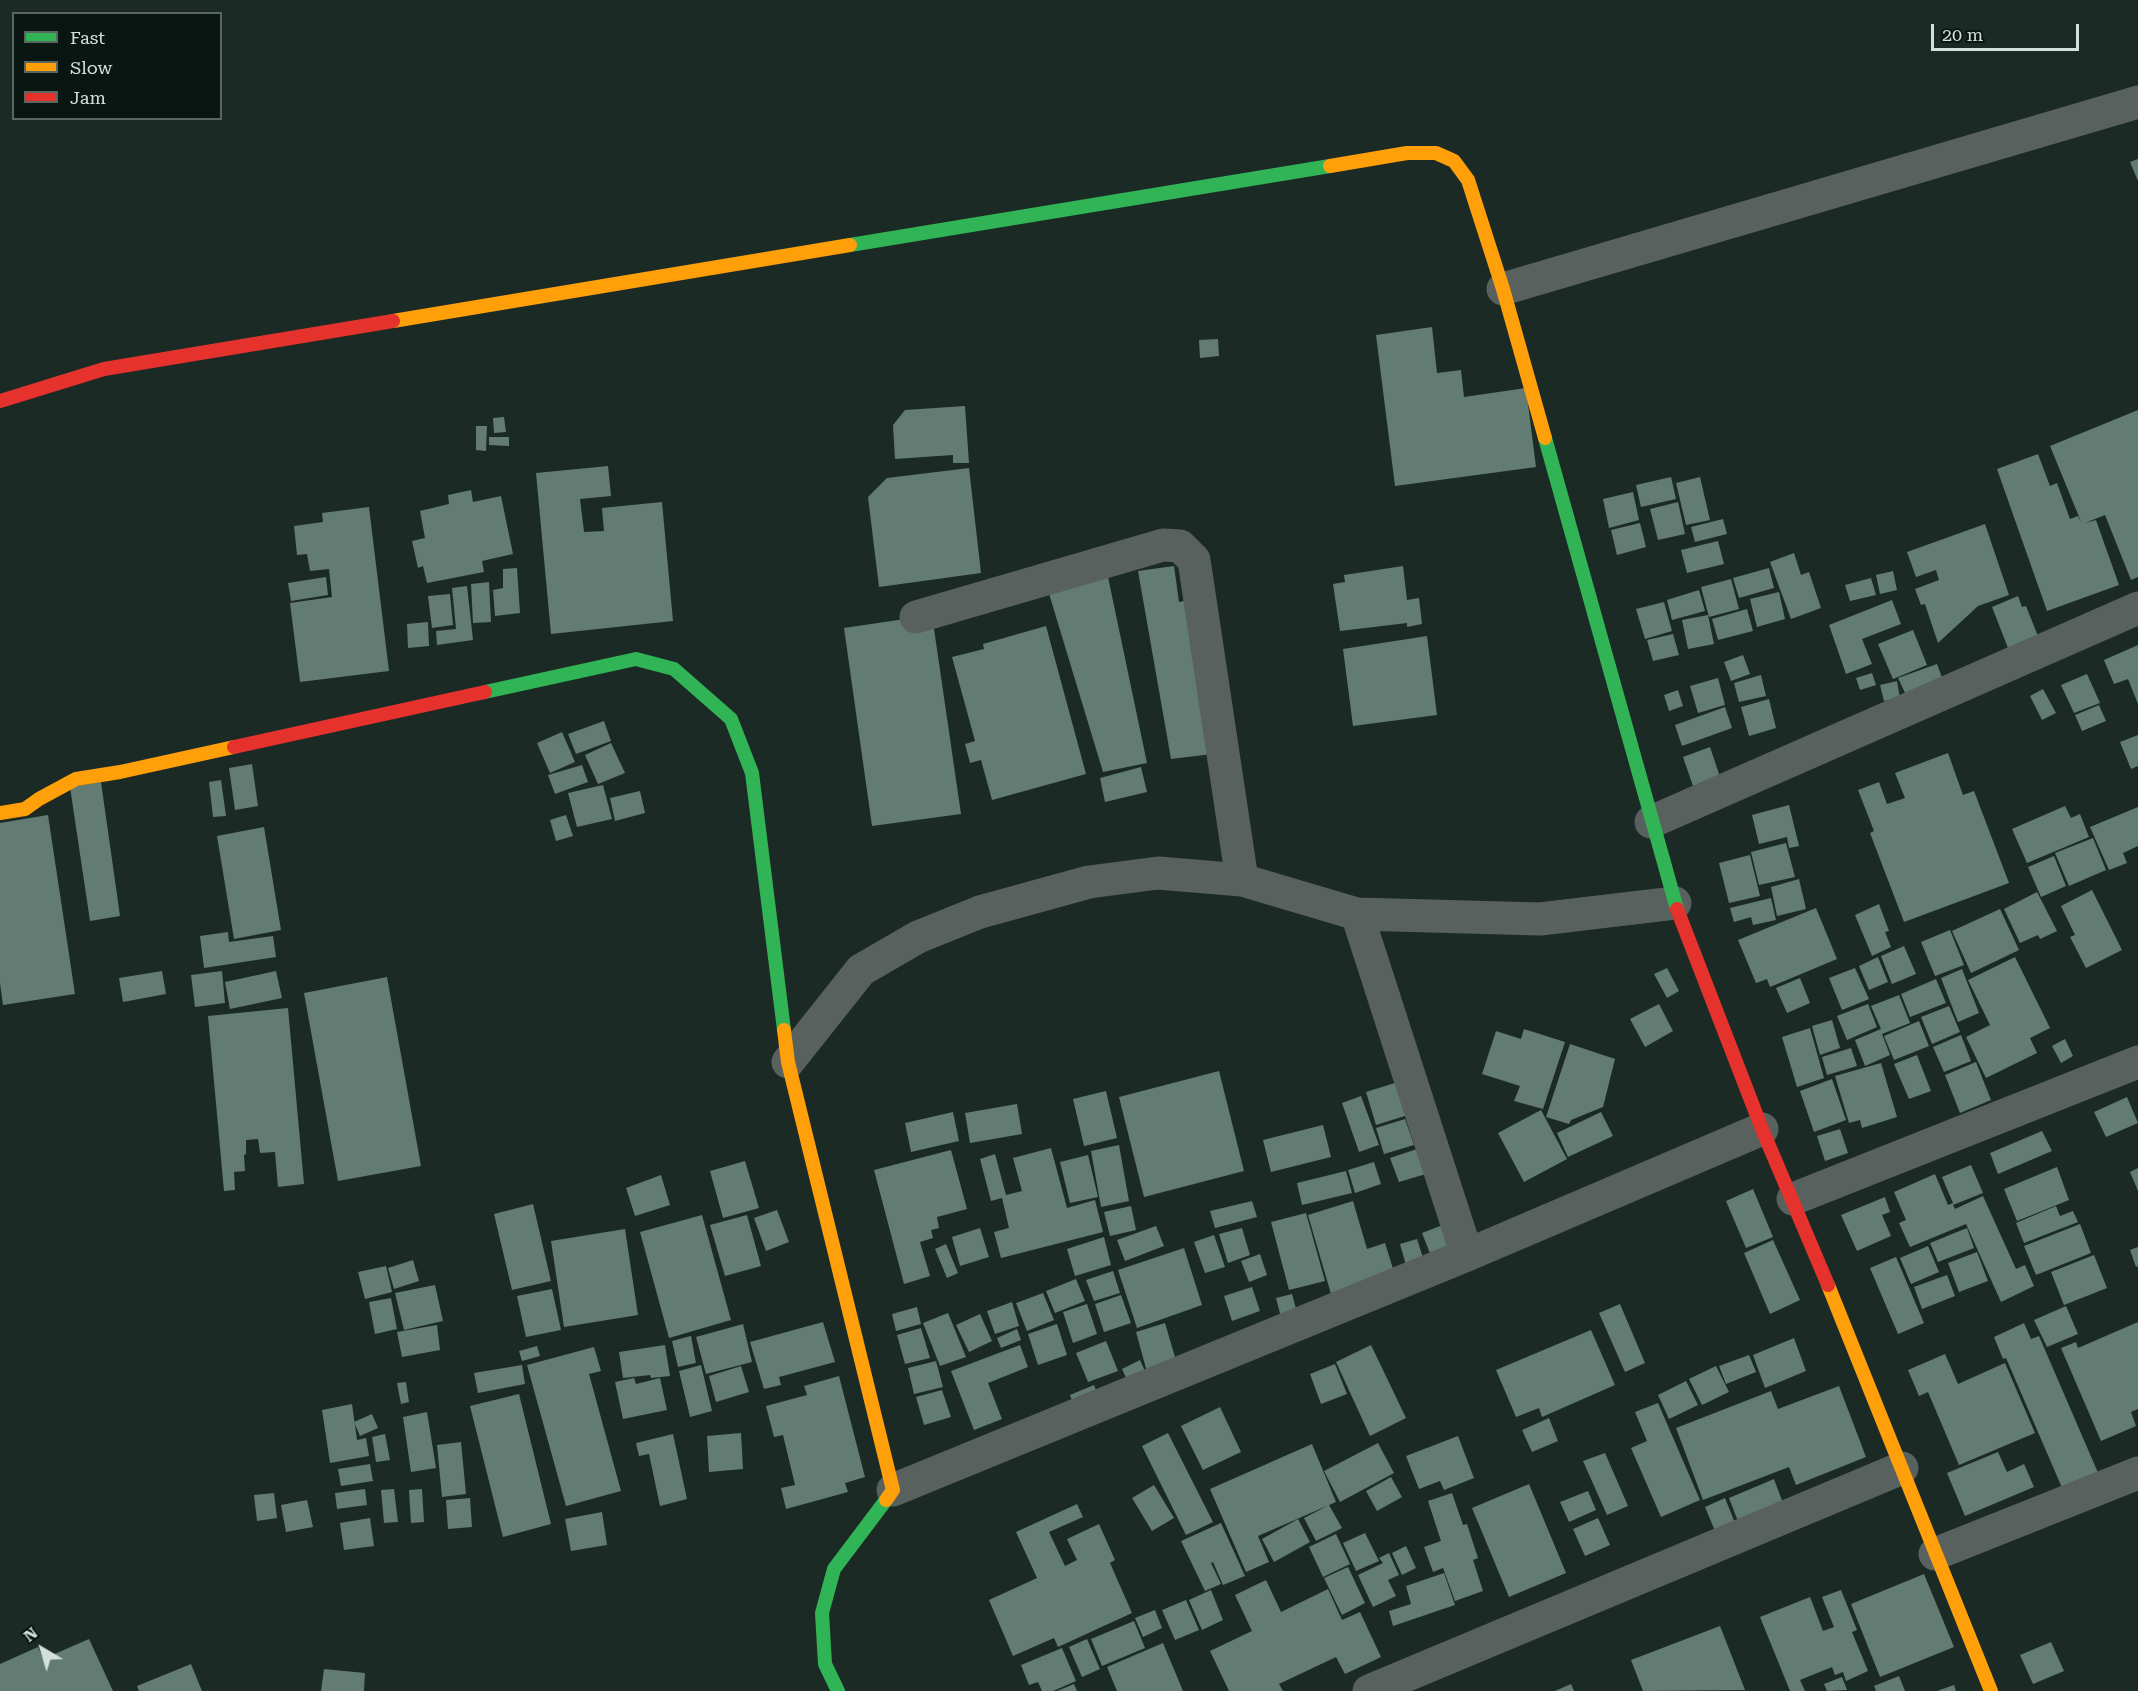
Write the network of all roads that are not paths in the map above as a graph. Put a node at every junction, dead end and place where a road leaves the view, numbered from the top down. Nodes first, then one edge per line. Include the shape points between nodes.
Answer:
1 (2138, 102) edge
2 (1503, 289) junction
3 (0, 400) edge
4 (2138, 608) edge
5 (916, 617) dead end
6 (0, 813) edge
7 (1652, 822) junction
8 (1242, 880) junction
9 (1675, 903) junction
10 (1357, 914) junction
11 (788, 1062) junction
12 (2138, 1062) edge
13 (1762, 1129) junction
14 (1793, 1199) junction
15 (1467, 1256) junction
16 (1902, 1468) junction
17 (2138, 1473) edge
18 (893, 1490) junction
19 (1935, 1554) junction
20 (838, 1691) edge
21 (1369, 1691) edge
22 (1991, 1691) edge

1 - 2 street
2 - 3 street via 1468,180 1454,161 1436,153 1407,153 104,369
2 - 7 street
4 - 7 street
5 - 8 street via 1163,545 1180,546 1194,560
6 - 11 street via 25,809 76,779 636,659 675,669 731,719 752,773
7 - 9 street
8 - 10 street
8 - 11 street via 1158,873 1089,882 980,912 918,937 861,970
9 - 10 street via 1540,919
9 - 13 street
10 - 15 street
11 - 18 street
12 - 14 street
13 - 14 street
13 - 15 street
14 - 16 street
15 - 18 street
16 - 19 street
16 - 21 street
17 - 19 street
18 - 20 street via 834,1569 822,1613 825,1664
19 - 22 street

